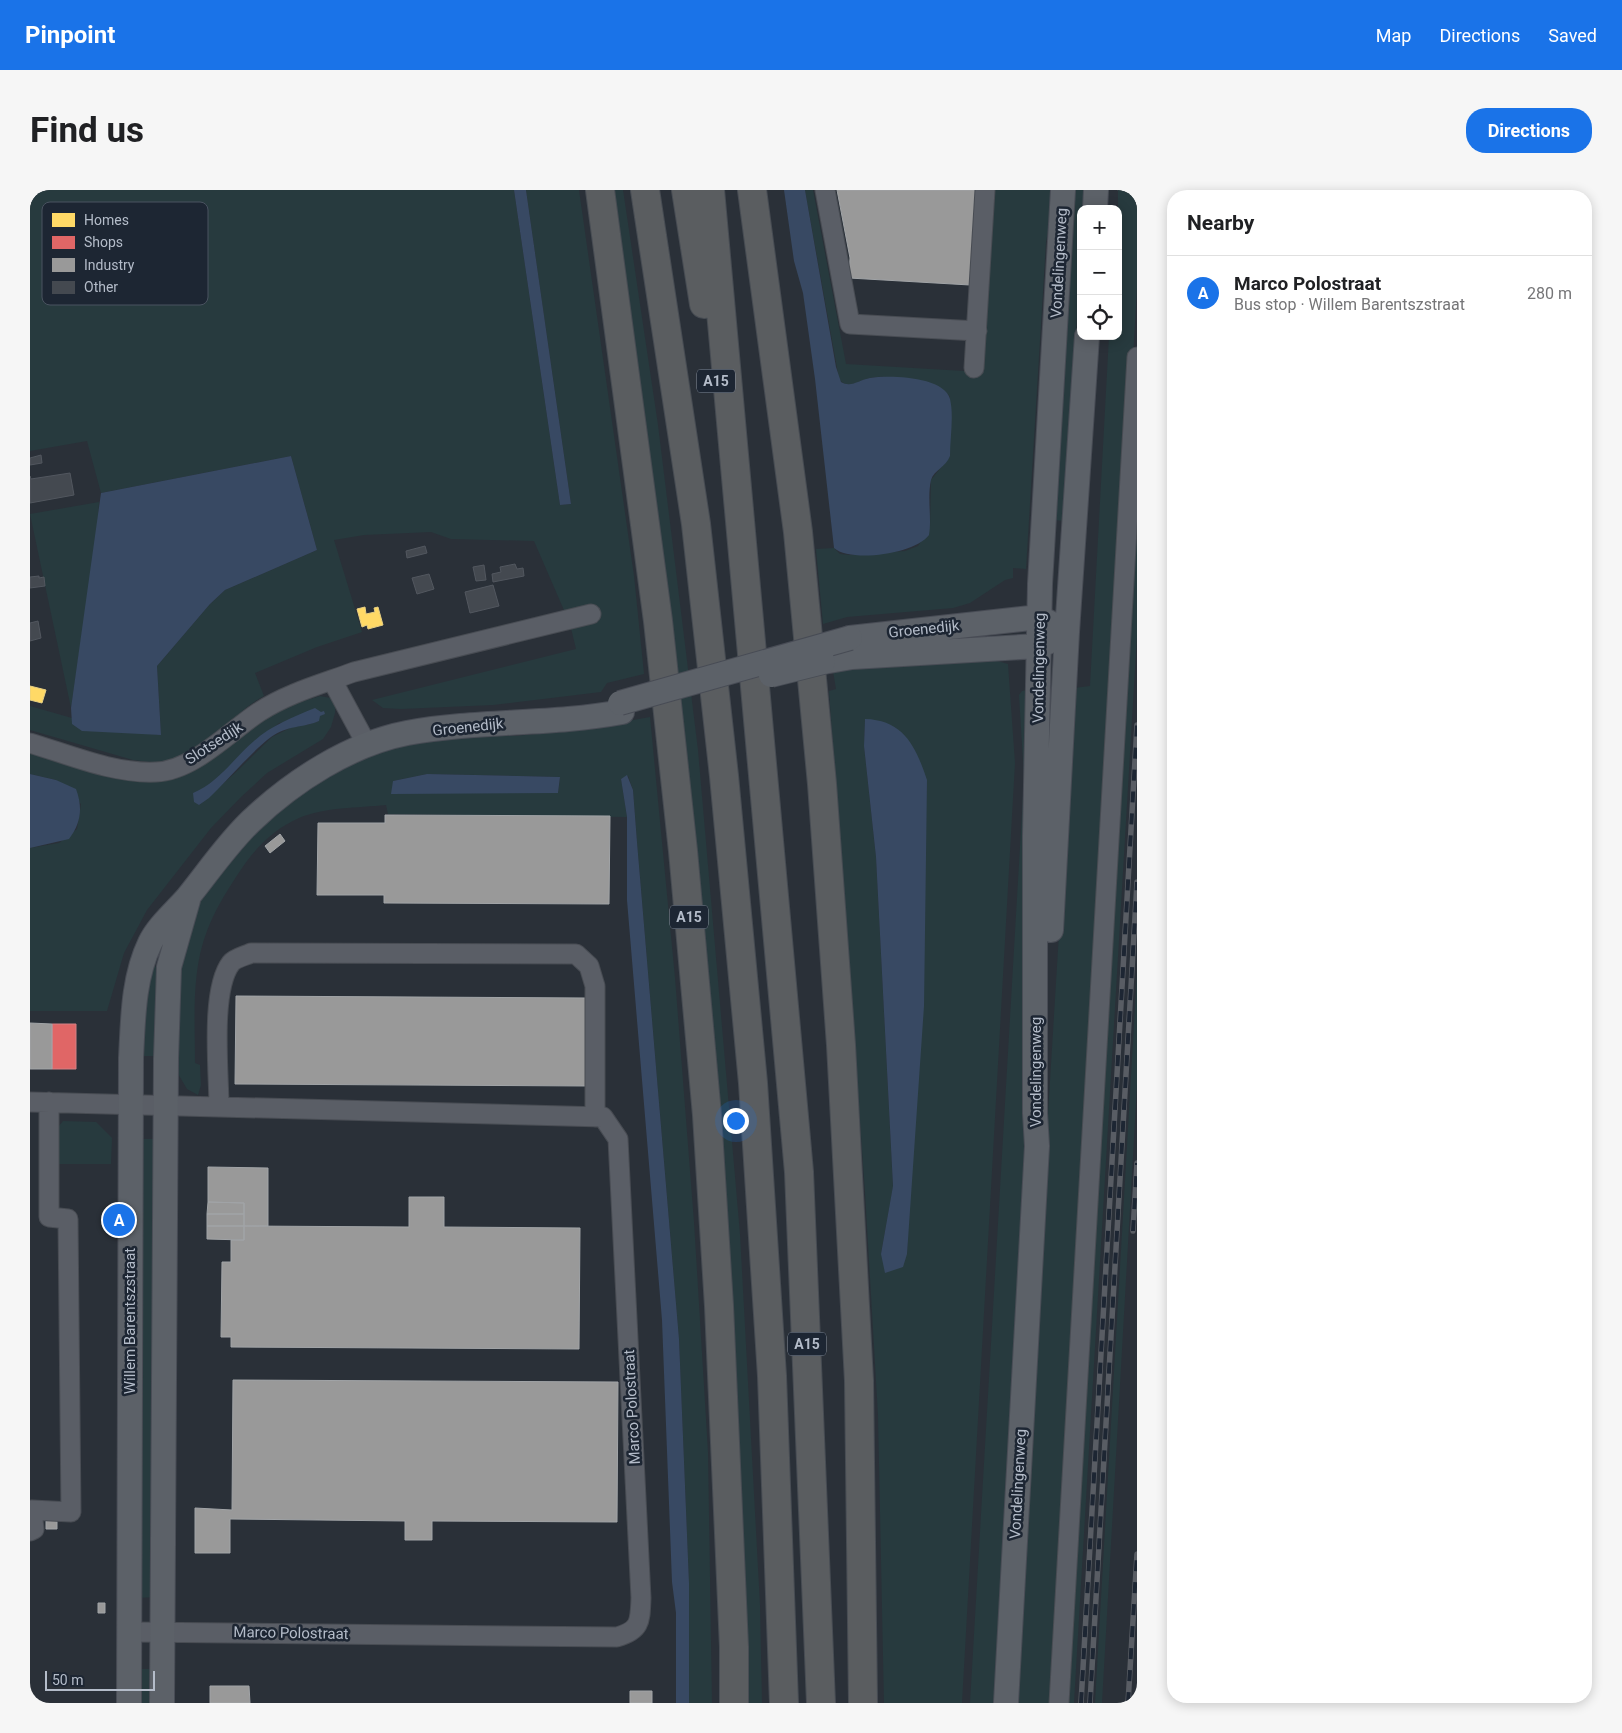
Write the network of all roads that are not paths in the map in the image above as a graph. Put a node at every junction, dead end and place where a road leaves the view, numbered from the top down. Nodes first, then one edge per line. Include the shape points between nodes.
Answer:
1 (600, 190) edge
2 (645, 190) edge
3 (686, 190) edge
4 (710, 190) edge
5 (752, 190) edge
6 (825, 190) edge
7 (985, 190) edge
8 (1063, 190) edge
9 (1096, 190) edge
10 (1095, 205) edge
11 (977, 331) junction
12 (1087, 340) edge
13 (1137, 357) edge
14 (974, 368) dead end
15 (745, 572) junction
16 (591, 614) dead end
17 (1039, 618) junction
18 (1067, 632) junction
19 (1039, 646) junction
20 (851, 647) junction
21 (1000, 649) junction
22 (332, 680) junction
23 (1039, 681) junction
24 (621, 708) junction
25 (30, 744) edge
26 (367, 745) junction
27 (189, 896) junction
28 (30, 1102) edge
29 (49, 1102) junction
30 (131, 1103) junction
31 (167, 1105) junction
32 (219, 1107) junction
33 (595, 1117) junction
34 (1036, 1146) junction
35 (30, 1531) edge
36 (130, 1632) junction
37 (163, 1632) junction
38 (129, 1703) edge
39 (162, 1703) edge
40 (734, 1703) edge
41 (784, 1703) edge
42 (821, 1703) edge
43 (863, 1703) edge
44 (1006, 1703) edge
45 (1060, 1703) edge

1 - 40 highway, A15 via 658,621 688,900 707,1115 719,1306
2 - 41 highway, A15 via 696,524 752,1073 772,1376
3 - 15 highway, A15
4 - 15 highway, A15
5 - 43 highway via 798,532 822,784 840,1026 859,1380
6 - 11 street via 850,324
7 - 11 street
8 - 17 main road, Vondelingenweg
9 - 10 main road
11 - 14 street
12 - 18 main road, Vondelingenweg
13 - 45 street
15 - 42 highway, A15 via 799,1172
16 - 22 street, Slotsedijk
17 - 18 main road
17 - 19 main road, Vondelingenweg
17 - 20 main road, Groenedijk
18 - 19 main road, Groenedijk
18 - 34 main road, Vondelingenweg via 1043,1114
19 - 21 main road, Groenedijk
19 - 23 main road, Vondelingenweg
20 - 21 main road, Groenedijk
20 - 24 main road, Groenedijk, bridge
20 - 24 main road, Groenedijk, bridge via 823,662
21 - 23 main road via 1022,661
22 - 25 street, Slotsedijk via 316,684 260,711 216,745 176,768 162,771 112,767
22 - 26 street
23 - 34 main road, Vondelingenweg via 1035,835
24 - 26 main road, Groenedijk via 570,717 406,734
26 - 27 main road, Willem Barentszstraat via 322,768 250,821
27 - 30 main road, Willem Barentszstraat via 150,942 140,968 133,1012
27 - 31 main road, Willem Barentszstraat via 169,967
28 - 29 street
29 - 30 street
29 - 35 street via 49,1216 68,1218 71,1512 32,1510 34,1529
30 - 31 street
30 - 36 main road, Willem Barentszstraat
31 - 32 street
31 - 37 main road, Willem Barentszstraat
32 - 33 street
32 - 33 street via 218,1000 221,982 231,962 251,953 576,954 589,966 596,986
33 - 37 street, Marco Polostraat via 603,1117 618,1139 641,1598 635,1630 617,1637
34 - 44 main road, Vondelingenweg
36 - 37 street, Marco Polostraat
36 - 38 main road, Willem Barentszstraat
37 - 39 main road, Willem Barentszstraat

